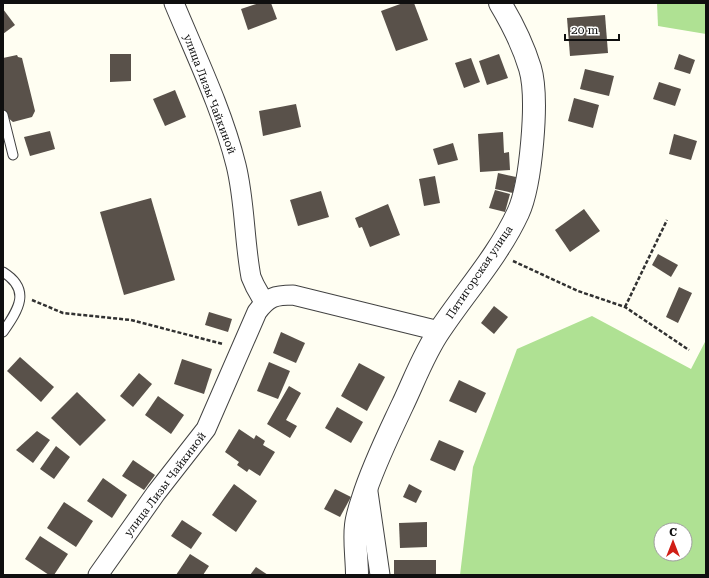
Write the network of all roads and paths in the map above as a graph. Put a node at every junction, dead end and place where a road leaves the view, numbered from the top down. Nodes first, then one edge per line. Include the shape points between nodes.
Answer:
1 (174, 3) edge
2 (500, 3) edge
3 (3, 115) edge
4 (13, 156) dead end
5 (667, 220) dead end
6 (493, 255) junction
7 (3, 272) edge
8 (21, 296) junction
9 (264, 302) junction
10 (625, 307) junction
11 (439, 331) junction
12 (3, 332) edge
13 (241, 348) junction
14 (689, 350) dead end
15 (367, 484) junction
16 (98, 575) edge
17 (357, 575) edge
18 (380, 575) edge

1 - 9 street, улица Лизы Чайкиной via 228,136 236,166 252,277
2 - 6 street, Пятигорская улица via 522,46 530,70 533,100 532,147 527,182 518,212
3 - 4 lane
5 - 10 path
6 - 10 path via 578,291
6 - 11 street, Пятигорская улица
7 - 8 lane via 18,286
8 - 12 lane via 15,313
8 - 13 path via 63,313 131,320
9 - 11 street via 278,295 293,295
9 - 13 street, улица Лизы Чайкиной
10 - 14 path
11 - 15 street, Пятигорская улица
13 - 16 street, улица Лизы Чайкиной via 206,429 156,493
15 - 17 street, Пятигорская улица via 356,525
15 - 18 street

